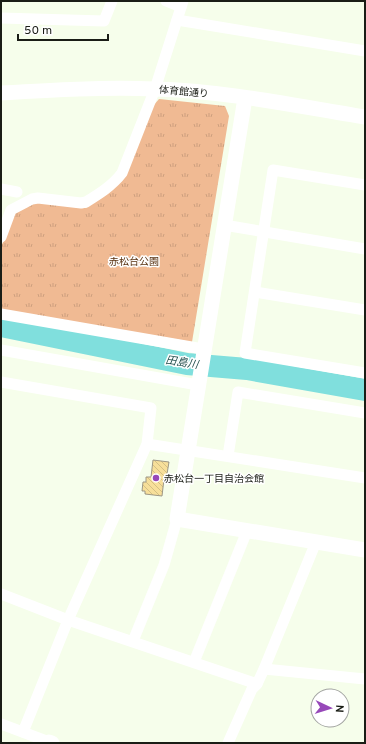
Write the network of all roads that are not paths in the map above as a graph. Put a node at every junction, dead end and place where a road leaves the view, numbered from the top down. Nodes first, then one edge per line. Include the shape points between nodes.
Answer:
1 (112, 1) edge
2 (166, 1) edge
3 (182, 4) edge
4 (1, 18) edge
5 (177, 20) junction
6 (365, 50) edge
7 (155, 89) junction
8 (1, 93) edge
9 (245, 98) junction
10 (365, 117) edge
11 (365, 185) edge
12 (1, 190) edge
13 (18, 192) dead end
14 (224, 226) junction
15 (264, 232) junction
16 (1, 237) edge
17 (365, 249) edge
18 (254, 292) junction
19 (365, 310) edge
20 (1, 314) edge
21 (203, 351) junction
22 (2, 352) edge
23 (365, 372) edge
24 (1, 382) edge
25 (199, 382) junction
26 (365, 413) edge
27 (147, 444) junction
28 (187, 450) junction
29 (228, 456) junction
30 (365, 478) edge
31 (176, 519) junction
32 (247, 531) junction
33 (316, 542) junction
34 (365, 550) edge
35 (1, 594) edge
36 (68, 620) junction
37 (133, 641) junction
38 (194, 662) junction
39 (264, 668) junction
40 (365, 679) edge
41 (257, 684) junction
42 (1, 724) edge
43 (23, 732) junction
44 (50, 742) edge
45 (228, 743) edge

1 - 4 street via 104,21
2 - 3 street
3 - 5 street
5 - 6 street
5 - 7 street
7 - 8 street, 体育館通り
7 - 9 street, 体育館通り
7 - 16 street via 122,173 110,186 81,203 32,199 11,210
9 - 10 street, 体育館通り
9 - 14 street
11 - 15 street via 273,170
12 - 13 street
14 - 15 street
14 - 21 street
15 - 17 street
15 - 18 street
18 - 19 street
18 - 23 street via 245,352
20 - 21 street
21 - 25 street
22 - 25 street
24 - 27 street via 151,408
25 - 28 street
26 - 29 street via 238,392
27 - 28 street
27 - 36 street
28 - 29 street
28 - 31 street
29 - 30 street
31 - 32 street
31 - 37 street via 164,565
32 - 33 street
32 - 38 street
33 - 34 street
33 - 39 street
35 - 36 street
36 - 37 street
36 - 43 street
37 - 38 street
38 - 41 street
39 - 40 street
39 - 41 street
41 - 45 street via 252,689
42 - 43 street
43 - 44 street

